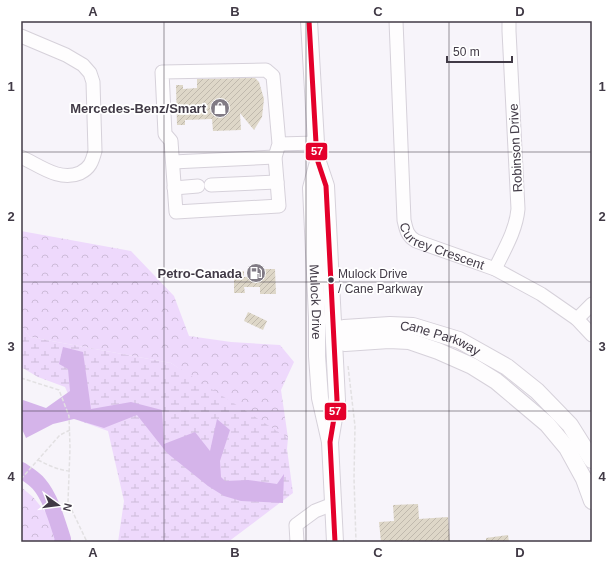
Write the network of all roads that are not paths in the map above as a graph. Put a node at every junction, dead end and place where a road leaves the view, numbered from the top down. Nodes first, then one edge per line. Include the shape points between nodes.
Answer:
1 (309, 21) edge
2 (396, 21) edge
3 (509, 21) edge
4 (21, 36) edge
5 (316, 143) junction
6 (279, 144) junction
7 (21, 157) edge
8 (275, 157) junction
9 (173, 162) junction
10 (318, 162) junction
11 (277, 182) junction
12 (174, 188) junction
13 (495, 270) junction
14 (592, 304) edge
15 (577, 320) junction
16 (592, 335) edge
17 (334, 337) junction
18 (317, 338) junction
19 (538, 391) junction
20 (525, 406) junction
21 (330, 442) junction
22 (592, 460) edge
23 (588, 476) edge
24 (592, 501) edge
25 (333, 504) junction
26 (297, 542) edge
27 (335, 542) edge

1 - 5 main road, Mulock Drive
2 - 13 street, Currey Crescent via 404,220 407,234 411,239 424,245
3 - 13 street, Robinson Drive via 518,209 515,227
4 - 7 street via 66,55 83,65 90,74 93,82 95,151 89,167 73,176 54,173
5 - 6 street
5 - 10 main road, Mulock Drive
6 - 8 street
6 - 9 street via 273,76 266,70 162,72 165,134 171,141
8 - 9 street
8 - 11 street
9 - 12 street
10 - 17 main road, Mulock Drive via 326,186
10 - 18 main road, Mulock Drive via 311,188
11 - 12 street
11 - 12 street via 279,206 176,212
13 - 15 street, Currey Crescent via 541,294
14 - 15 street
15 - 16 street, Currey Crescent
17 - 18 street, Cane Parkway
17 - 19 main road, Cane Parkway via 344,328 413,326 459,340 507,367
17 - 20 main road, Cane Parkway via 345,343 409,341 438,351 472,366 496,381
17 - 21 main road, Mulock Drive via 337,400
18 - 21 main road, Mulock Drive via 320,398
19 - 20 street
19 - 22 main road, Cane Parkway via 570,425
20 - 23 main road, Cane Parkway via 547,424
21 - 25 main road, Mulock Drive
23 - 24 main road, Cane Parkway
25 - 26 street via 315,511 296,525
25 - 27 main road, Mulock Drive

